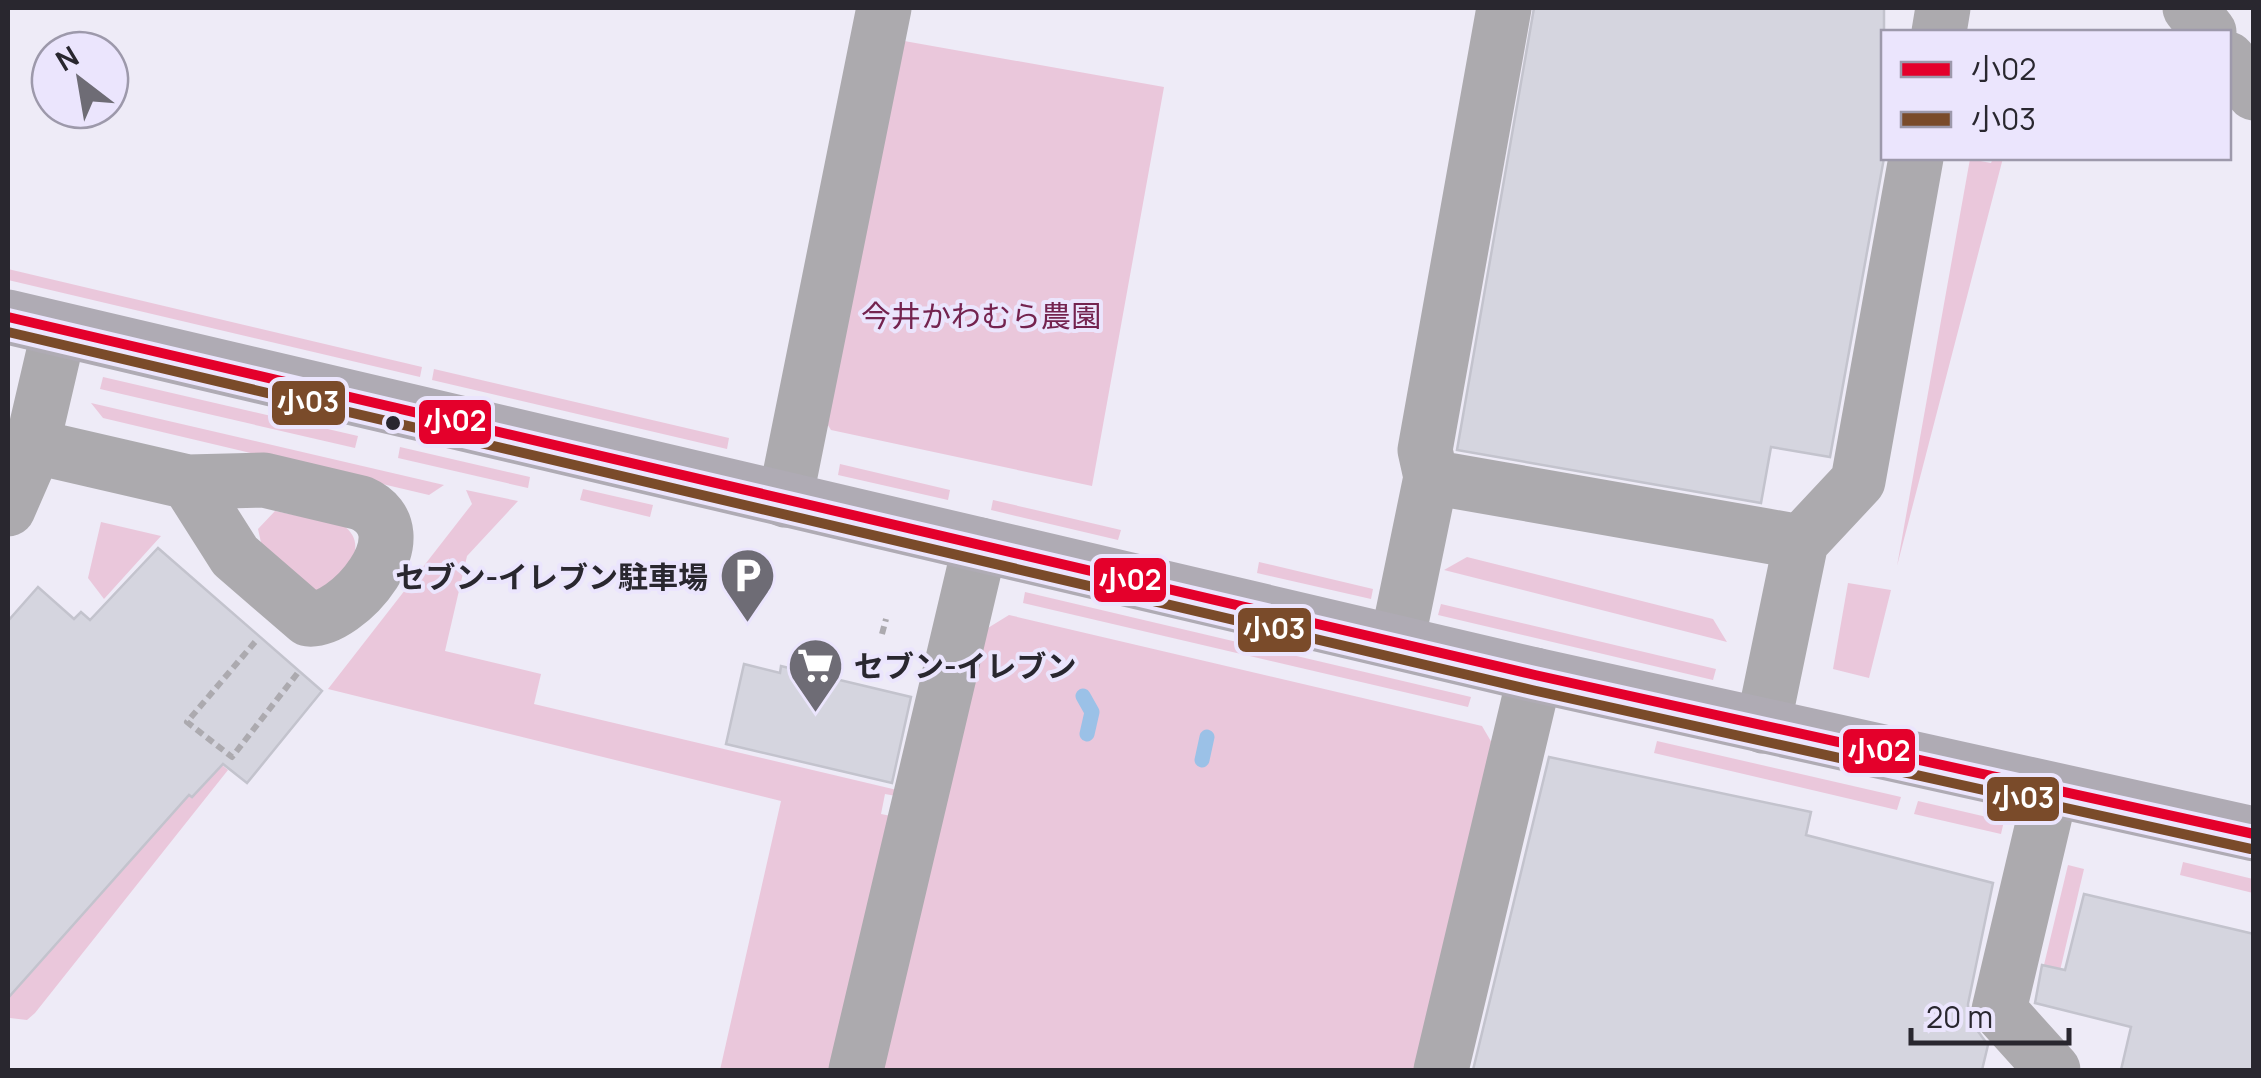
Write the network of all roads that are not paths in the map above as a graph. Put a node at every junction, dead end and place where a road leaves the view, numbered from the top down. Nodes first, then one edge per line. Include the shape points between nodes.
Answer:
1 (884, 8) edge
2 (2190, 8) edge
3 (1500, 29) edge
4 (2206, 30) edge
5 (2231, 64) edge
6 (2254, 93) edge
7 (1916, 160) edge
8 (33, 323) edge
9 (32, 446) junction
10 (1431, 477) junction
11 (188, 482) dead end
12 (785, 500) junction
13 (8, 509) edge
14 (1800, 542) junction
15 (980, 546) junction
16 (1397, 642) junction
17 (1535, 675) junction
18 (1764, 726) junction
19 (2051, 790) junction
20 (2254, 834) edge
21 (856, 1070) edge
22 (1441, 1070) edge
23 (2052, 1070) edge

1 - 12 street
2 - 4 street
3 - 10 street via 1425,450
5 - 6 street
7 - 14 street via 1858,481
8 - 9 street
8 - 12 main road
9 - 11 street
9 - 13 street
10 - 14 street
10 - 16 street
12 - 15 main road
14 - 18 street
15 - 16 main road
15 - 21 street
16 - 17 main road
17 - 18 main road
17 - 22 street
18 - 19 main road
19 - 20 main road
19 - 23 street via 1999,1010

